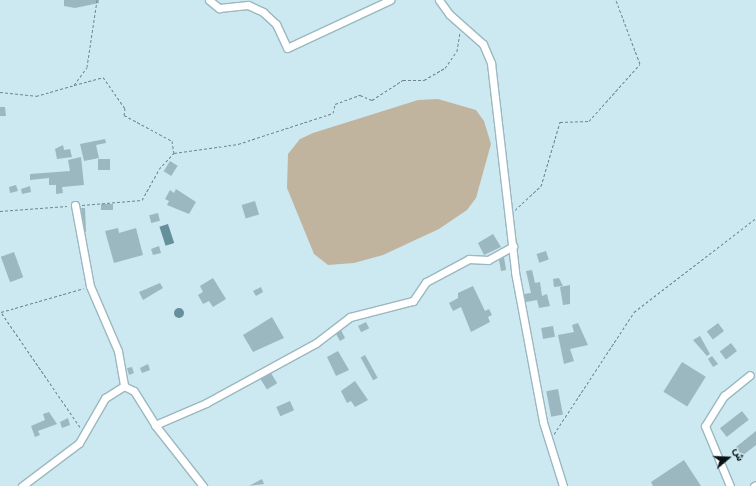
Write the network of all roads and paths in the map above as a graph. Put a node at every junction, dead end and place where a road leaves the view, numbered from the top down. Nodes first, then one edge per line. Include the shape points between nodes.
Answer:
1 (98, 0) edge
2 (209, 0) edge
3 (390, 0) edge
4 (439, 0) edge
5 (616, 0) edge
6 (461, 24) junction
7 (74, 85) junction
8 (0, 92) edge
9 (174, 153) junction
10 (142, 200) dead end
11 (76, 206) dead end
12 (510, 215) junction
13 (756, 218) edge
14 (513, 246) junction
15 (90, 286) junction
16 (750, 375) dead end
17 (124, 386) junction
18 (155, 425) junction
19 (86, 435) junction
20 (549, 442) junction
21 (22, 486) edge
22 (203, 486) edge
23 (563, 486) edge
24 (730, 486) edge

1 - 7 path via 87,67
2 - 3 street via 219,8 248,5 263,12 276,24 287,48
4 - 6 street
5 - 12 path via 640,64 589,121 560,122 541,186
6 - 9 path via 458,51 445,68 424,80 403,80 372,100 360,95 335,104 333,113 238,144
6 - 12 street via 483,44 491,63
7 - 8 path via 36,96
7 - 9 path via 103,77 126,108 124,114 172,141
9 - 10 path via 159,169
11 - 15 street
12 - 14 street
13 - 20 path via 634,312
14 - 18 street via 488,260 469,258 426,282 413,301 350,317 316,343 206,402
14 - 20 street
15 - 17 street via 118,351
15 - 19 path via 2,312
16 - 24 street via 724,396 705,426
17 - 18 street via 134,391
17 - 19 street via 105,398
18 - 22 street
19 - 21 street
20 - 23 street

